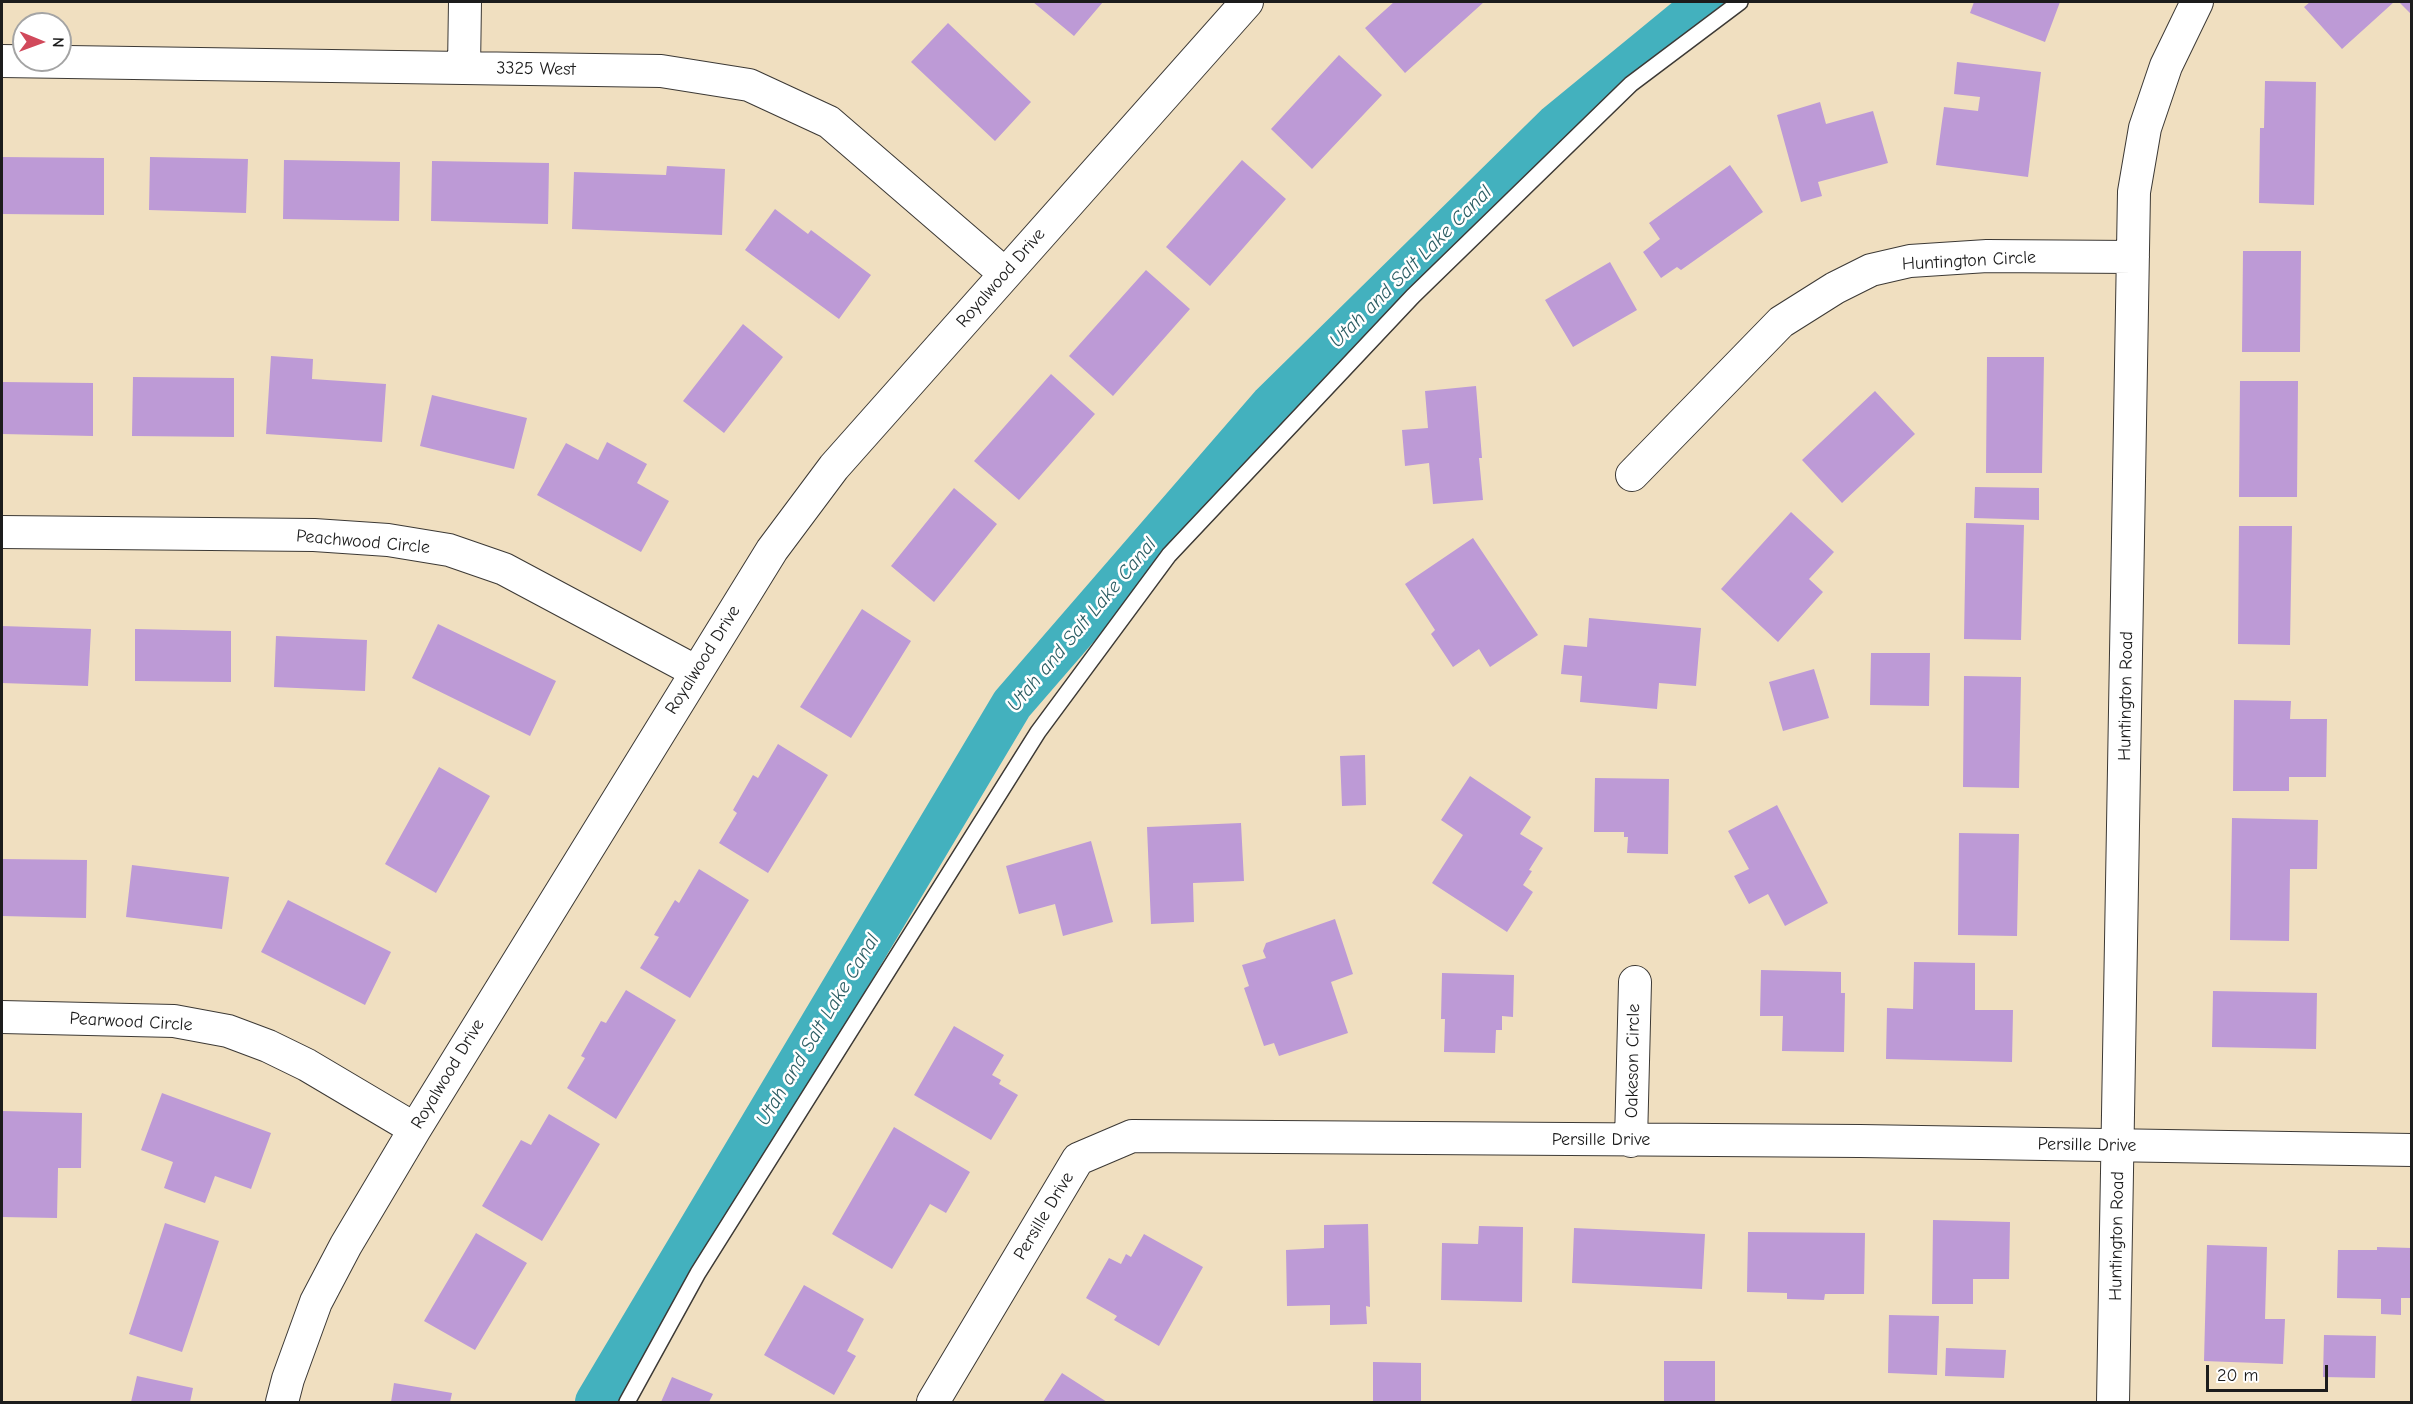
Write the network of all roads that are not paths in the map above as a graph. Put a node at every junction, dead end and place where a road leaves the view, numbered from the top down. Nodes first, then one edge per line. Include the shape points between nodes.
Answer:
1 (465, 2) edge
2 (1247, 2) edge
3 (1740, 2) edge
4 (2197, 2) edge
5 (2, 61) edge
6 (464, 68) junction
7 (2133, 257) junction
8 (1004, 273) junction
9 (1632, 475) dead end
10 (2, 532) edge
11 (695, 671) junction
12 (1635, 982) dead end
13 (2, 1017) edge
14 (415, 1129) junction
15 (1631, 1141) junction
16 (2118, 1145) junction
17 (2412, 1150) edge
18 (282, 1402) edge
19 (627, 1402) edge
20 (933, 1402) edge
21 (2113, 1402) edge

1 - 6 street
2 - 8 street, Royalwood Drive
3 - 19 lane via 1623,93 1413,296 1169,555 1038,732 698,1273
4 - 7 street, Huntington Road via 2166,66 2145,128 2134,192
5 - 6 street, 3325 West
6 - 8 street, 3325 West via 661,71 749,85 828,122
7 - 9 street, Huntington Circle via 1987,256 1910,261 1871,270 1781,322
7 - 16 street, Huntington Road
8 - 11 street, Royalwood Drive via 834,467 772,550
10 - 11 street, Peachwood Circle via 314,536 388,540 449,550 504,569
11 - 14 street, Royalwood Drive
12 - 15 street, Oakeson Circle
13 - 14 street, Pearwood Circle via 174,1021 228,1031 306,1065
14 - 18 street, Royalwood Drive via 316,1302
15 - 16 street, Persille Drive
15 - 20 street, Persille Drive via 1132,1136 1078,1159
16 - 17 street, Persille Drive
16 - 21 street, Huntington Road

